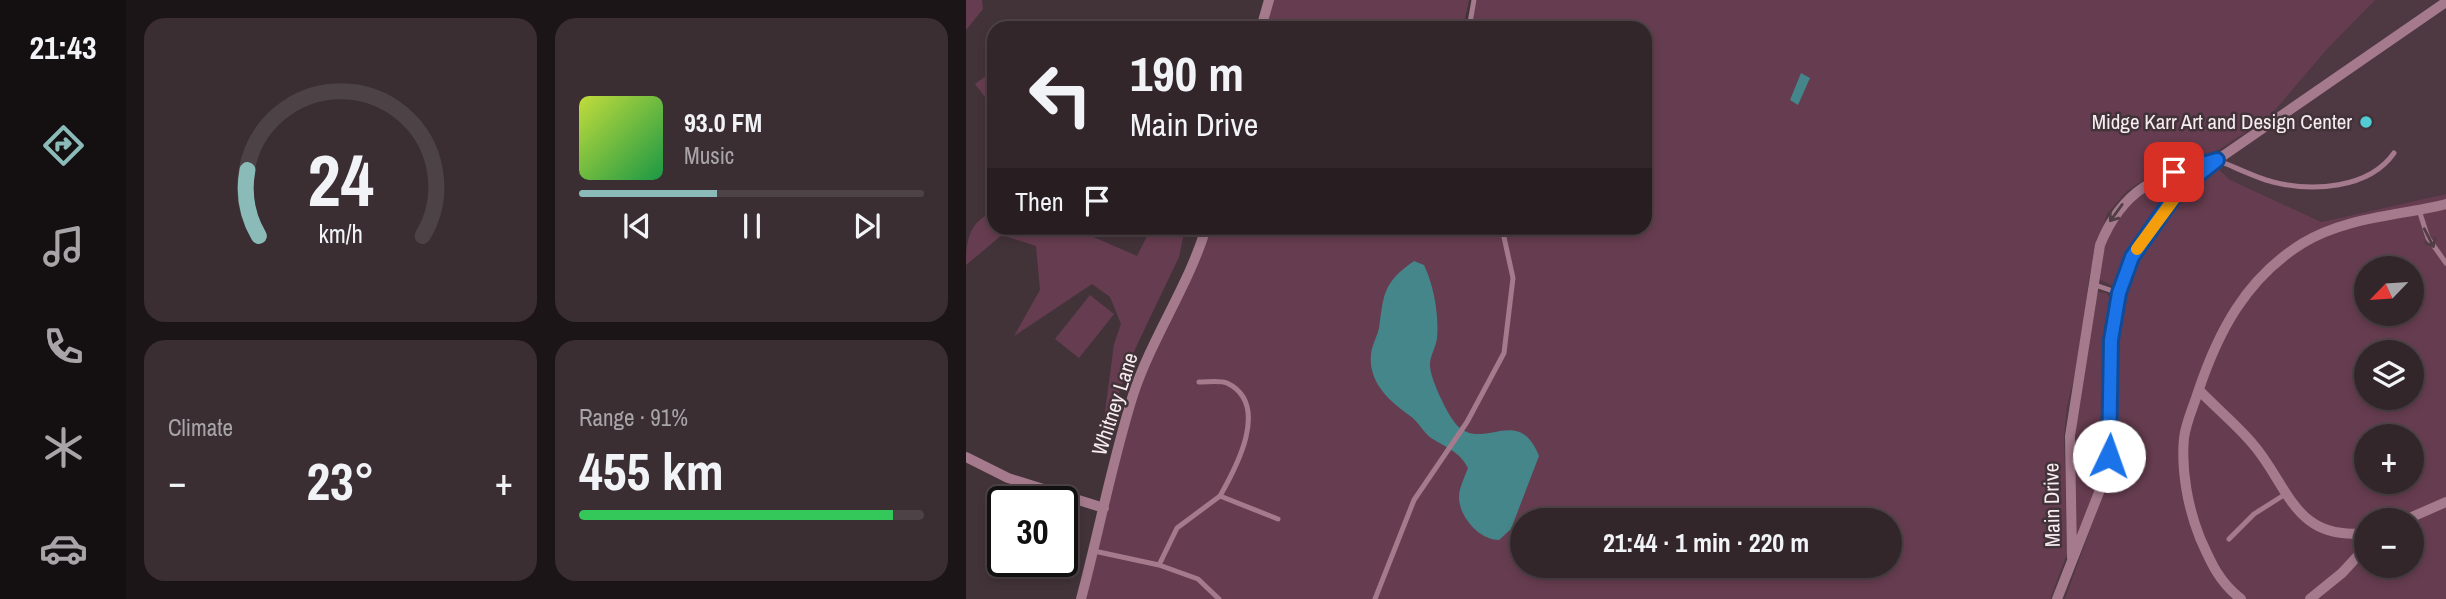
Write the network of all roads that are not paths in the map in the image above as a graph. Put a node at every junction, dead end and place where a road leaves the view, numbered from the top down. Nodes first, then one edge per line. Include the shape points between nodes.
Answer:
1 (1269, 0) edge
2 (1474, 0) edge
3 (2446, 2) edge
4 (1263, 21) edge
5 (1470, 21) edge
6 (2393, 153) dead end
7 (2217, 160) junction
8 (2446, 204) edge
9 (2419, 210) junction
10 (1204, 235) edge
11 (1504, 235) edge
12 (2446, 263) edge
13 (2092, 284) junction
14 (2119, 293) junction
15 (1199, 382) dead end
16 (2199, 390) junction
17 (966, 457) edge
18 (2284, 495) junction
19 (1220, 496) junction
20 (2446, 502) edge
21 (1104, 508) junction
22 (2424, 512) edge
23 (1278, 519) dead end
24 (2354, 534) edge
25 (2229, 539) dead end
26 (1094, 551) junction
27 (2354, 560) edge
28 (2072, 561) junction
29 (1159, 565) junction
30 (1081, 599) edge
31 (1220, 599) edge
32 (1375, 599) edge
33 (2057, 599) edge
34 (2241, 599) edge
35 (2310, 599) edge

1 - 4 street
2 - 5 lane
3 - 7 street, Main Drive
6 - 7 lane via 2379,171 2362,179 2308,186 2272,182
7 -> 13 street, Main Drive via 2174,172 2130,195 2110,219
7 - 14 street, Main Drive via 2178,191 2132,257
8 - 9 street
9 -> 12 lane via 2428,238
9 - 16 street via 2334,228 2302,244 2268,270 2237,304 2217,340
10 - 21 street, Whitney Lane via 1133,395
11 - 32 lane via 1513,278 1504,352 1467,422 1414,500
13 - 14 lane
13 - 28 street, Main Drive via 2070,436
14 - 28 street, Main Drive via 2111,340 2107,472
15 - 19 lane via 1225,382 1242,394 1247,412 1243,454
16 - 18 street via 2252,443
16 - 34 street via 2184,437 2186,486 2214,570
17 - 21 street via 1009,478
18 - 24 street via 2313,523
18 - 25 lane via 2254,514
19 - 23 lane
19 - 29 lane via 1177,528
20 - 22 street
21 - 26 street, Whitney Lane
26 - 29 lane
26 - 30 street, Whitney Lane
27 - 35 street
28 - 33 street
29 - 31 lane via 1198,579

